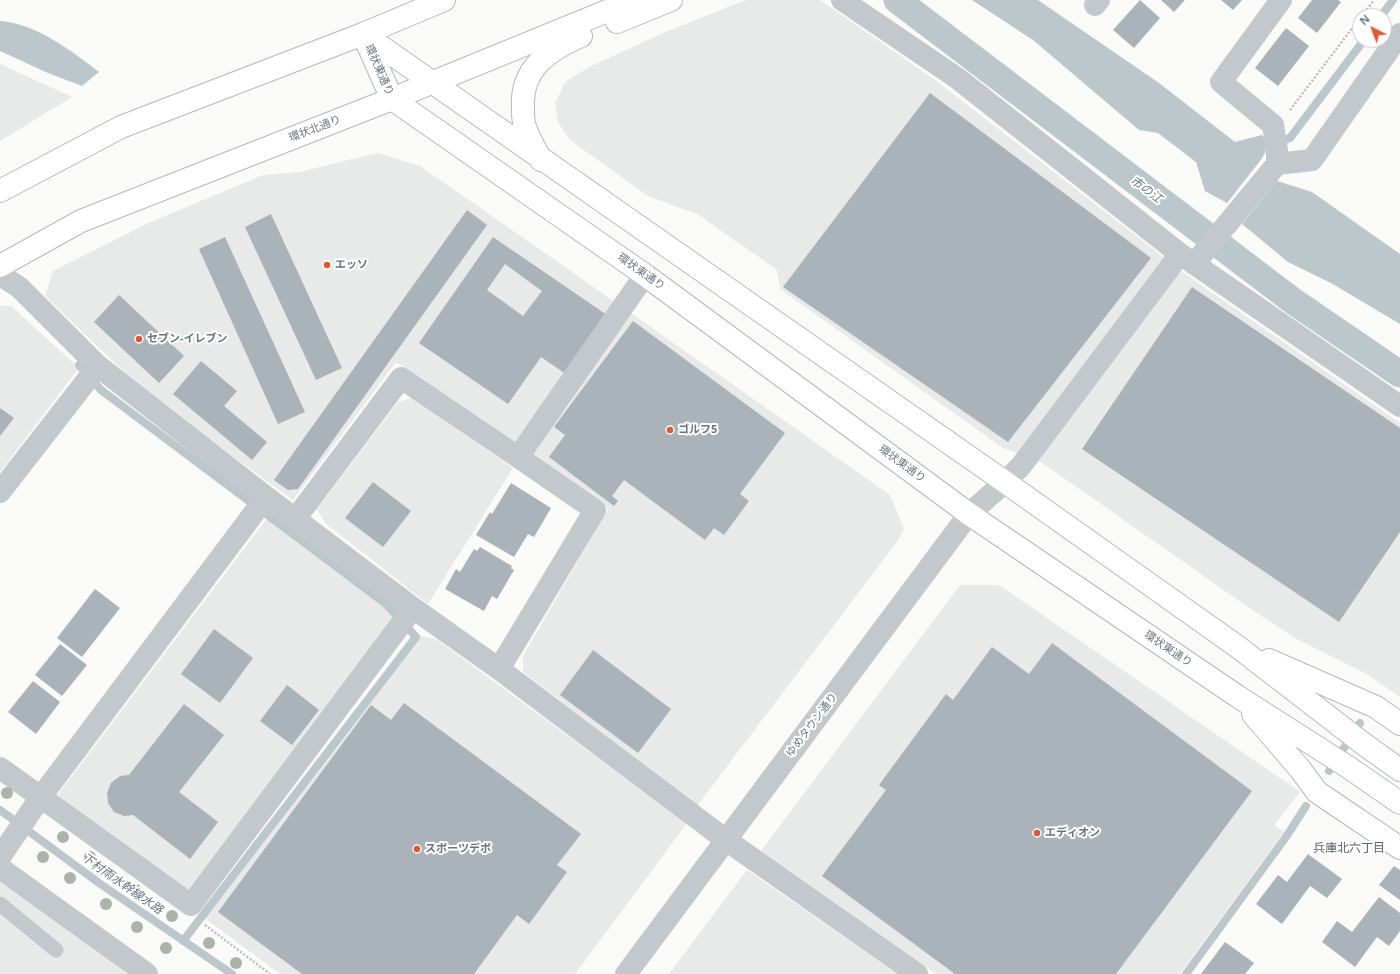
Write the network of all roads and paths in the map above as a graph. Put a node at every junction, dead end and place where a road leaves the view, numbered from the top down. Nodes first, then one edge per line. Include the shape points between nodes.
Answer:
1 (444, 0) edge
2 (634, 0) edge
3 (671, 0) edge
4 (842, 0) edge
5 (1281, 0) edge
6 (1352, 28) edge
7 (363, 34) junction
8 (1400, 34) edge
9 (432, 82) junction
10 (392, 99) junction
11 (1275, 148) junction
12 (541, 160) junction
13 (0, 191) edge
14 (1193, 256) junction
15 (0, 266) edge
16 (0, 275) edge
17 (646, 275) junction
18 (91, 374) junction
19 (1400, 406) edge
20 (518, 457) junction
21 (1005, 482) junction
22 (0, 492) edge
23 (260, 505) junction
24 (969, 514) junction
25 (296, 518) junction
26 (406, 618) junction
27 (1238, 647) junction
28 (499, 668) junction
29 (1238, 696) junction
30 (1400, 724) edge
31 (0, 768) edge
32 (1400, 770) edge
33 (38, 802) junction
34 (1400, 803) edge
35 (726, 840) junction
36 (1400, 848) edge
37 (6, 849) edge
38 (0, 868) edge
39 (0, 904) edge
40 (205, 926) dead end
41 (56, 950) dead end
42 (147, 974) edge
43 (270, 974) edge
44 (626, 974) edge
45 (917, 974) edge

1 - 7 main road
2 - 9 main road, 環状北通り
3 - 12 main road via 559,45 534,66 524,88 522,103 524,126
4 - 14 street via 957,78
5 - 11 street via 1221,82
6 - 11 path via 1288,112
7 - 9 main road, 環状東通り
7 - 10 main road, 環状東通り
7 - 13 main road via 120,127
8 - 11 street via 1312,160
9 - 10 main road, 環状北通り
9 - 12 main road, 環状東通り
10 - 15 main road, 環状北通り via 81,221
10 - 17 main road, 環状東通り
11 - 14 street, ゆめタウン通り via 1230,221
12 - 21 main road, 環状東通り
14 - 19 street
14 - 21 street, ゆめタウン通り
16 - 18 street via 19,287
17 - 20 street
17 - 24 main road, 環状東通り
18 - 22 street
18 - 23 street
20 - 25 street via 401,378
20 - 28 street via 595,510
21 - 24 street, ゆめタウン通り
21 - 27 main road, 環状東通り
23 - 25 street
23 - 33 street
24 - 29 main road, 環状東通り
24 - 35 street, ゆめタウン通り
25 - 26 street
26 - 28 street
26 - 33 street via 192,905
27 - 30 main road via 1376,707
27 - 32 main road, 環状東通り
28 - 35 street
29 - 34 main road, 環状東通り
29 - 36 main road via 1317,792
31 - 33 street
33 - 37 street
35 - 44 street, ゆめタウン通り
35 - 45 street
38 - 42 street
39 - 41 lane
40 - 43 path

